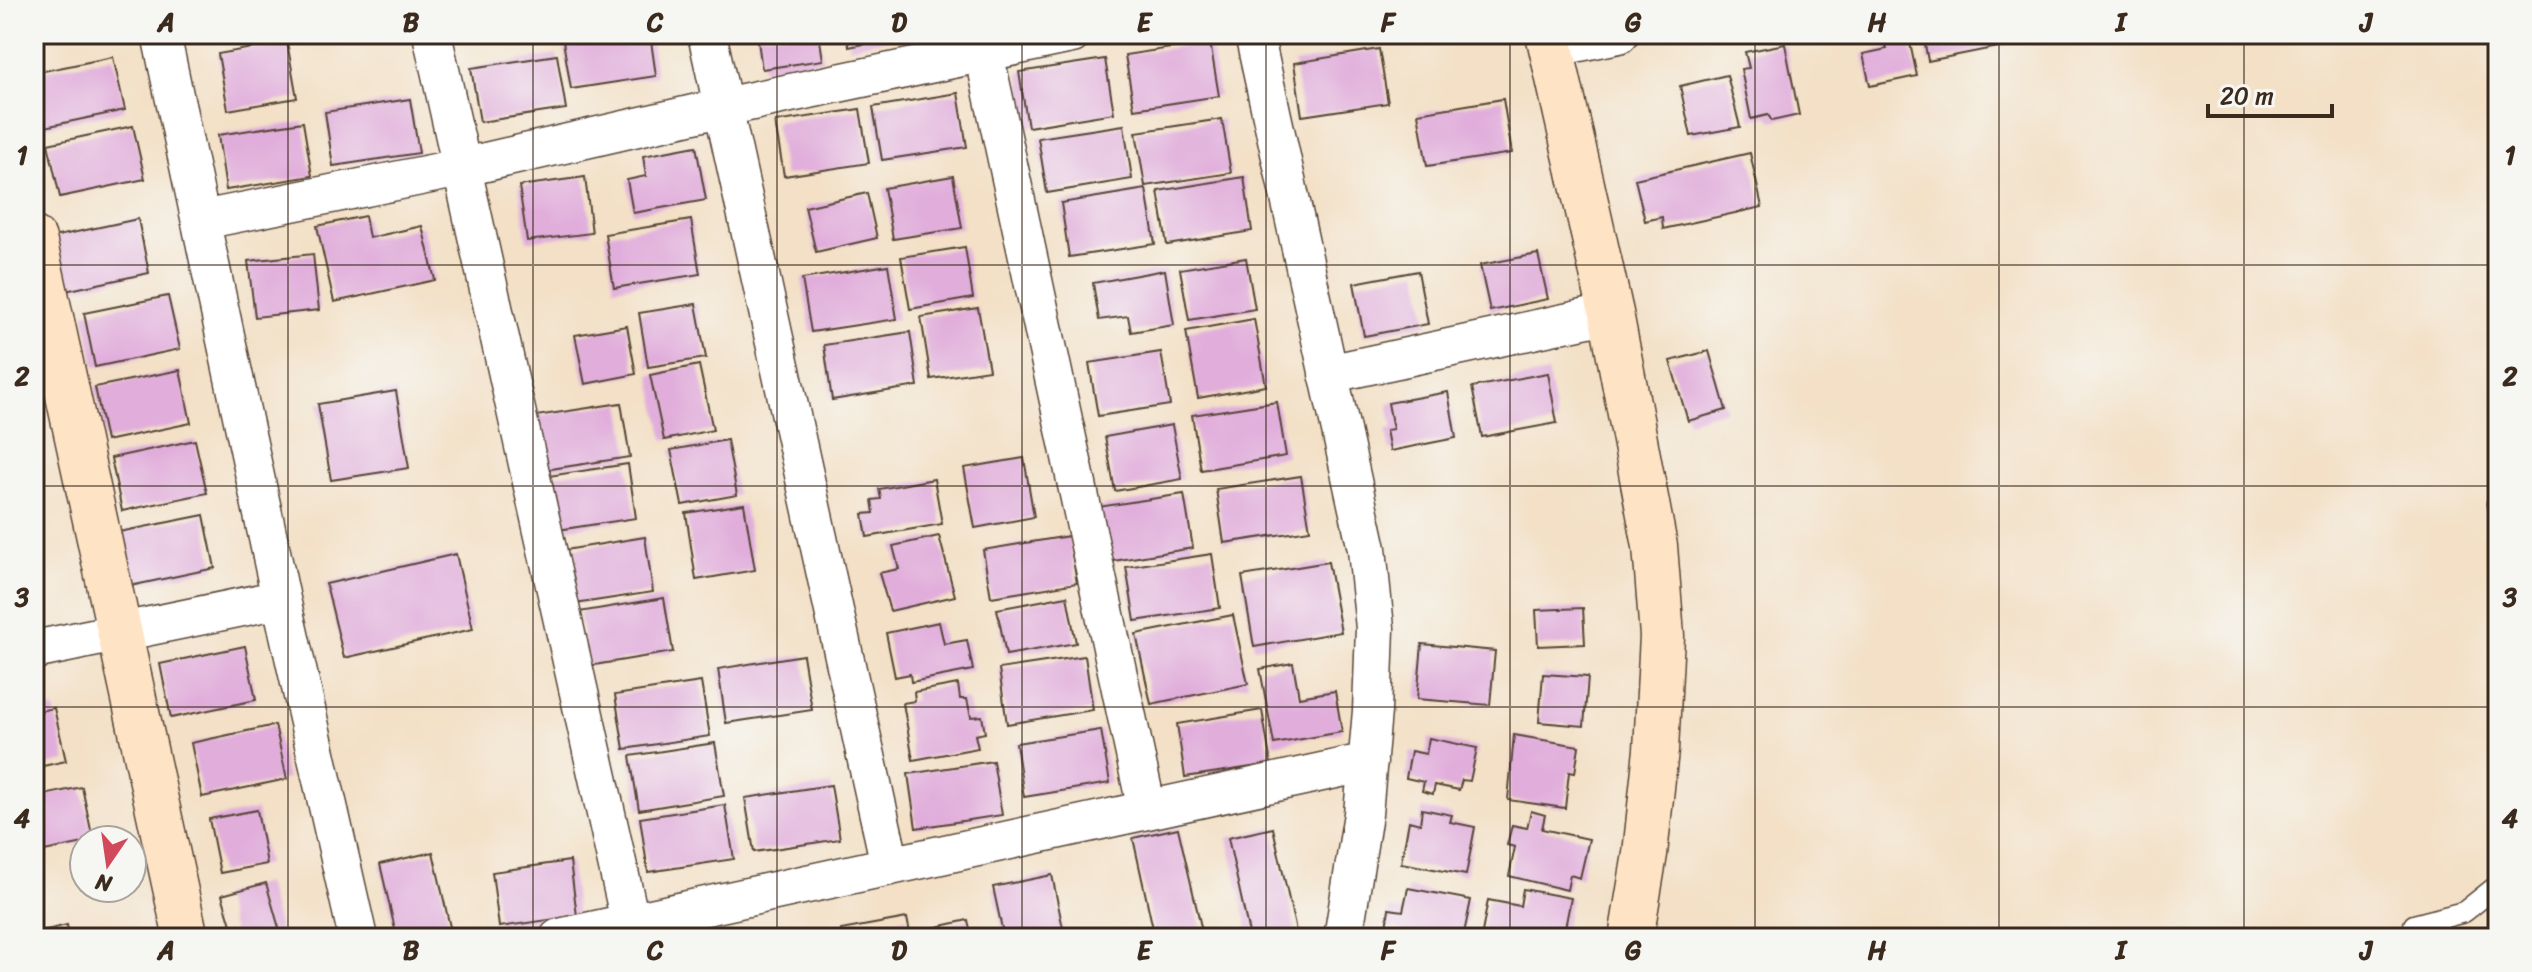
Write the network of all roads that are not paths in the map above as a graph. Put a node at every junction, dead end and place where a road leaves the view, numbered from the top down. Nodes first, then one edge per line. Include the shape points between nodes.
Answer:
1 (161, 34) edge
2 (432, 34) edge
3 (707, 34) edge
4 (1072, 34) edge
5 (1254, 34) edge
6 (1619, 34) edge
7 (1550, 41) edge
8 (982, 44) edge
9 (724, 107) junction
10 (460, 168) junction
11 (202, 220) junction
12 (34, 239) edge
13 (1611, 313) junction
14 (1328, 374) junction
15 (281, 599) junction
16 (120, 634) junction
17 (34, 650) edge
18 (1368, 762) junction
19 (1147, 810) junction
20 (890, 865) junction
21 (2498, 885) edge
22 (630, 921) junction
23 (2414, 925) dead end
24 (186, 938) edge
25 (358, 938) edge
26 (559, 938) edge
27 (1343, 938) edge
28 (1631, 938) edge

1 - 11 street
2 - 10 street
3 - 9 street
4 - 8 street
5 - 14 street
6 - 7 street
7 - 13 street
8 - 9 street
8 - 19 street
9 - 10 street
9 - 20 street
10 - 11 street
10 - 22 street
11 - 15 street
12 - 16 street
13 - 14 street
13 - 28 street via 1655,546 1662,636 1655,765
14 - 18 street via 1367,549 1375,628
15 - 16 street
15 - 25 street
16 - 17 street
16 - 24 street
18 - 19 street
18 - 27 street
19 - 20 street
20 - 22 street
21 - 23 lane via 2464,912
22 - 26 street

